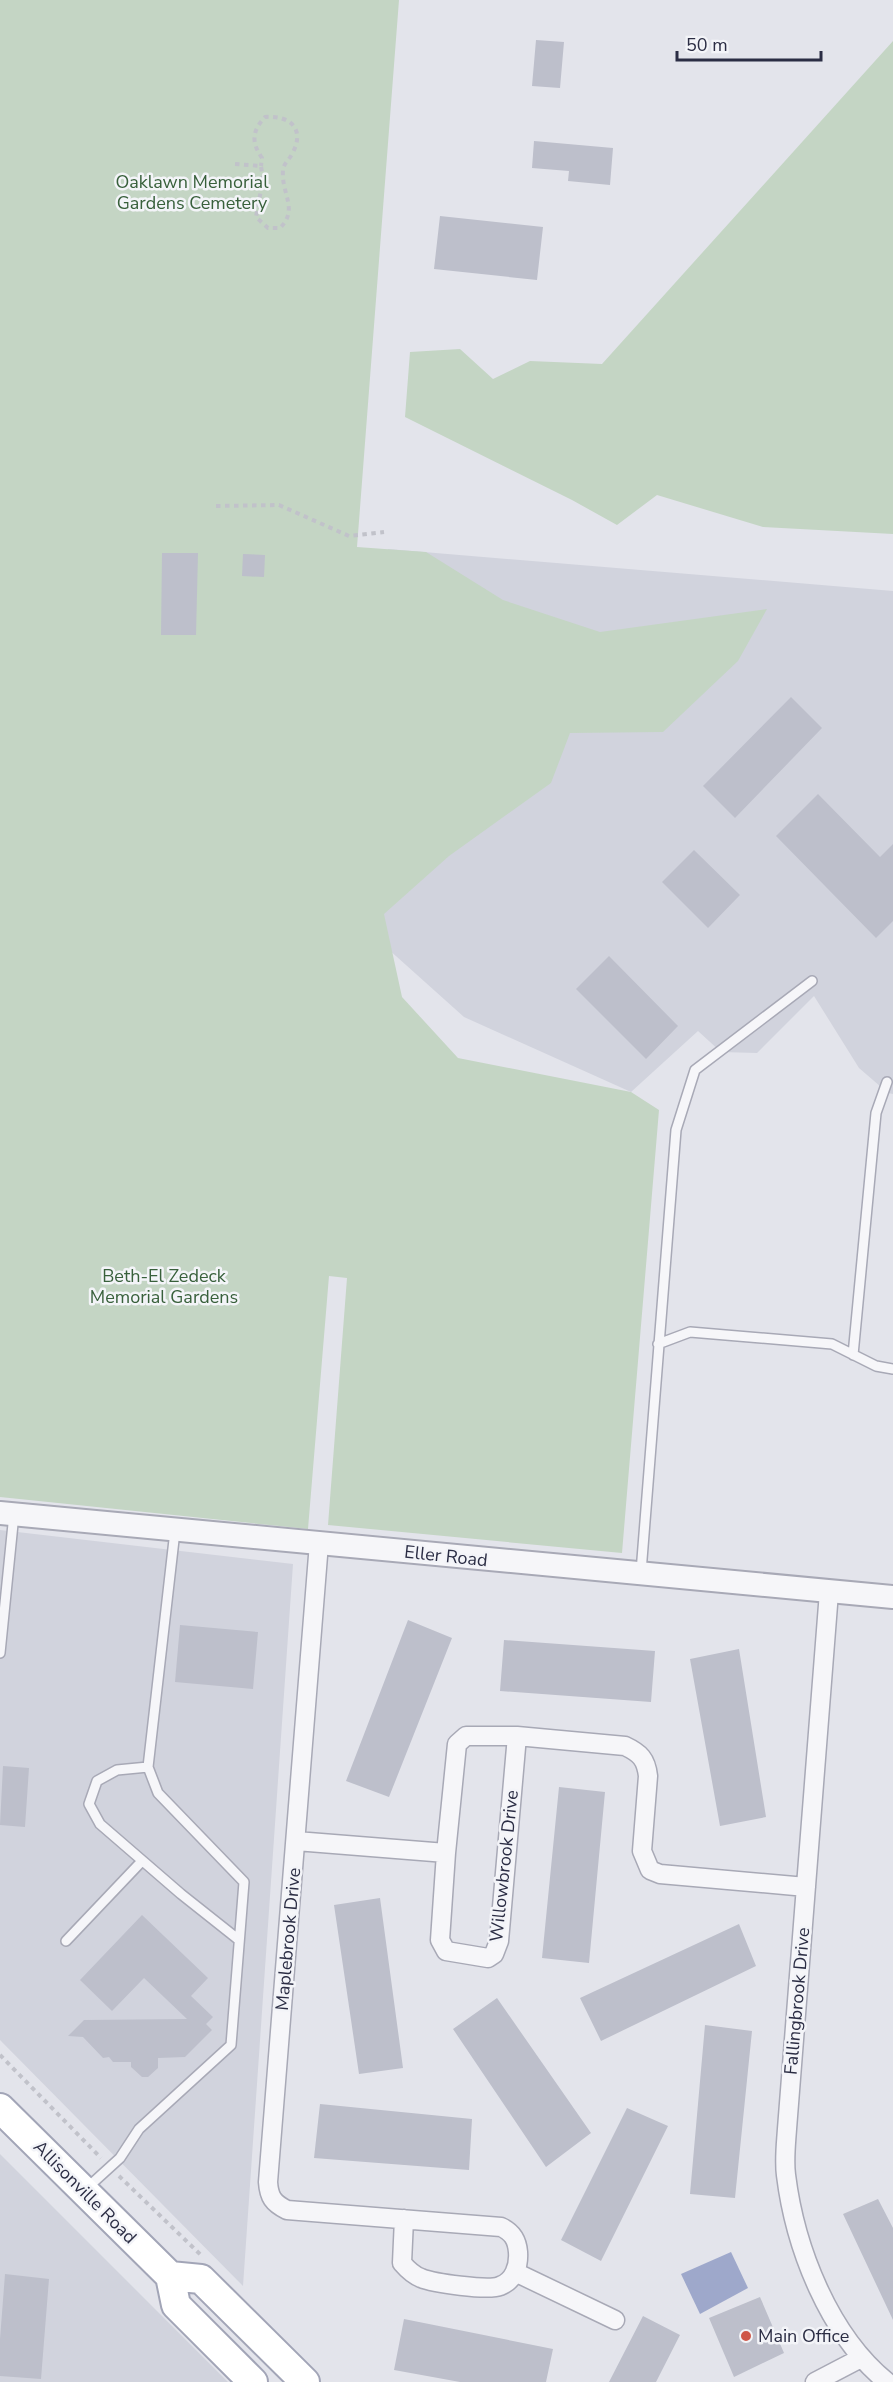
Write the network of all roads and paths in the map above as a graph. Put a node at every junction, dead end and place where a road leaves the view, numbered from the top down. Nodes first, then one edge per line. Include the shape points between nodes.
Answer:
1 (235, 164) dead end
2 (261, 166) junction
3 (216, 506) dead end
4 (384, 531) dead end
5 (812, 981) dead end
6 (888, 1082) dead end
7 (658, 1344) junction
8 (853, 1354) junction
9 (893, 1369) edge
10 (7, 1513) edge
11 (175, 1528) junction
12 (319, 1542) junction
13 (641, 1574) junction
14 (829, 1592) junction
15 (893, 1597) edge
16 (0, 1653) edge
17 (517, 1736) junction
18 (148, 1767) junction
19 (296, 1841) junction
20 (446, 1853) junction
21 (142, 1861) junction
22 (806, 1887) junction
23 (239, 1940) junction
24 (66, 1941) dead end
25 (0, 2055) edge
26 (0, 2108) edge
27 (111, 2167) junction
28 (84, 2190) junction
29 (404, 2219) junction
30 (205, 2259) dead end
31 (515, 2272) junction
32 (170, 2276) junction
33 (615, 2320) dead end
34 (861, 2358) junction
35 (253, 2382) edge
36 (305, 2382) edge
37 (815, 2382) edge
38 (887, 2382) edge

1 - 2 path
2 - 2 path via 263,179 256,217 268,228 280,228 288,220 290,208 284,166 297,142 296,129 289,120 265,117 257,126 253,137 262,158
3 - 4 path via 279,505 349,536
5 - 7 lane via 695,1070 676,1130
6 - 8 lane via 876,1113
7 - 8 lane via 690,1332 832,1344
7 - 13 lane
8 - 9 lane via 876,1366
10 - 11 street, Eller Road
10 - 16 lane
11 - 12 street, Eller Road
11 - 18 lane
12 - 13 street, Eller Road
12 - 19 street, Maplebrook Drive
13 - 14 street, Eller Road
14 - 15 street, Eller Road
14 - 22 street, Fallingbrook Drive
17 - 20 street, Willowbrook Drive via 466,1736 457,1744
17 - 20 street, Willowbrook Drive via 500,1941 488,1958 446,1951 440,1940
17 - 22 street, Willowbrook Drive via 625,1746 639,1753 648,1776 642,1851 650,1870
18 - 21 lane via 117,1770 98,1781 89,1804 100,1824
18 - 23 lane via 158,1793 244,1882
19 - 20 street
19 - 29 street, Maplebrook Drive via 269,2195 287,2210
21 - 23 lane
21 - 24 lane
22 - 34 street, Fallingbrook Drive via 785,2172 794,2223 814,2277 835,2320
23 - 27 lane via 231,2045 139,2129
25 - 27 path
26 - 28 main road, Allisonville Road
27 - 28 lane
27 - 30 path
28 - 32 main road, Allisonville Road
29 - 31 street, Maplebrook Drive via 510,2231 517,2243
29 - 31 street via 402,2264 419,2277 447,2284 497,2288
31 - 33 street
32 - 35 main road via 176,2305
32 - 36 main road via 201,2279
34 - 37 street
34 - 38 street, Fallingbrook Drive

